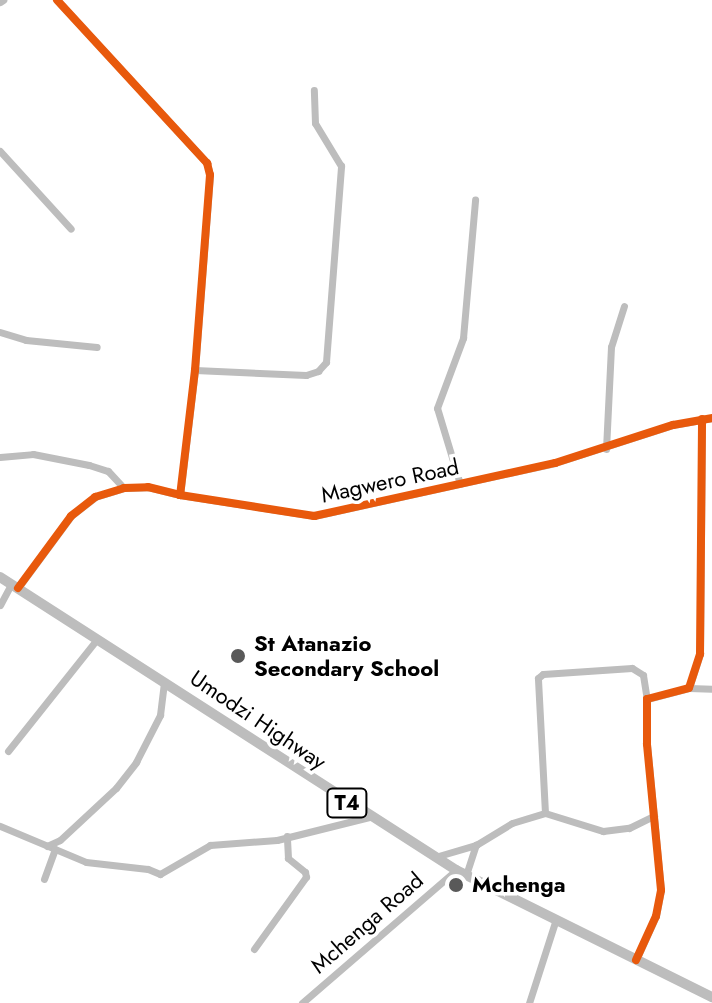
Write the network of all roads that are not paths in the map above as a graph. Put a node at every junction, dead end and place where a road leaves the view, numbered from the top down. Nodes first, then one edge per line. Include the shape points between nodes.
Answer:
1 (57, 0) edge
2 (314, 90) dead end
3 (0, 151) edge
4 (475, 200) dead end
5 (71, 229) dead end
6 (624, 306) dead end
7 (0, 332) edge
8 (97, 347) dead end
9 (195, 370) junction
10 (712, 418) edge
11 (702, 419) junction
12 (606, 449) junction
13 (0, 457) edge
14 (460, 484) junction
15 (124, 488) junction
16 (180, 495) junction
17 (712, 554) edge
18 (701, 555) junction
19 (0, 577) edge
20 (14, 586) junction
21 (0, 605) edge
22 (97, 639) junction
23 (164, 682) junction
24 (689, 688) junction
25 (712, 689) edge
26 (647, 699) junction
27 (8, 751) dead end
28 (545, 813) junction
29 (654, 816) junction
30 (369, 817) junction
31 (0, 826) edge
32 (287, 836) junction
33 (476, 845) junction
34 (51, 847) junction
35 (435, 857) junction
36 (461, 873) junction
37 (44, 879) dead end
38 (555, 922) junction
39 (254, 949) dead end
40 (636, 960) junction
41 (712, 997) edge
42 (302, 1003) edge
43 (529, 1003) edge

1 - 9 street via 207,163
2 - 9 street via 315,123 341,166 326,362 306,375
3 - 5 street
4 - 14 street via 463,338 437,408
6 - 12 street via 611,347
7 - 8 street
9 - 16 street
10 - 11 street, Magwero Road
11 - 12 street, Magwero Road
11 - 18 street
12 - 14 street, Magwero Road
13 - 15 street via 33,454 89,465 116,476
14 - 16 street, Magwero Road via 314,516
15 - 16 street, Magwero Road
15 - 20 street, Magwero Road via 95,497 71,516
17 - 18 street
18 - 24 street via 700,654
19 - 20 highway, Umodzi Highway / T4
20 - 21 street, Magwero Road
20 - 22 highway, Umodzi Highway / T4
22 - 23 highway, Umodzi Highway / T4
22 - 27 street
23 - 30 highway, Umodzi Highway / T4
23 - 34 street via 160,715 144,751 116,788
24 - 25 street
24 - 26 street
26 - 28 street via 643,675 632,668 538,678
26 - 29 street
28 - 29 street via 603,831 629,828
28 - 33 street via 512,823
29 - 40 street via 660,903
30 - 32 street
30 - 35 highway, Umodzi Highway / T4
31 - 34 street
32 - 34 street via 210,845 160,874 86,862
32 - 39 street via 288,858 306,877
33 - 35 street
33 - 36 street
34 - 37 street
35 - 36 highway, Umodzi Highway / T4
36 - 38 highway, Umodzi Highway / T4
36 - 42 street, Mchenga Road
38 - 40 highway, Umodzi Highway / T4
38 - 43 street
40 - 41 highway, Umodzi Highway / T4

